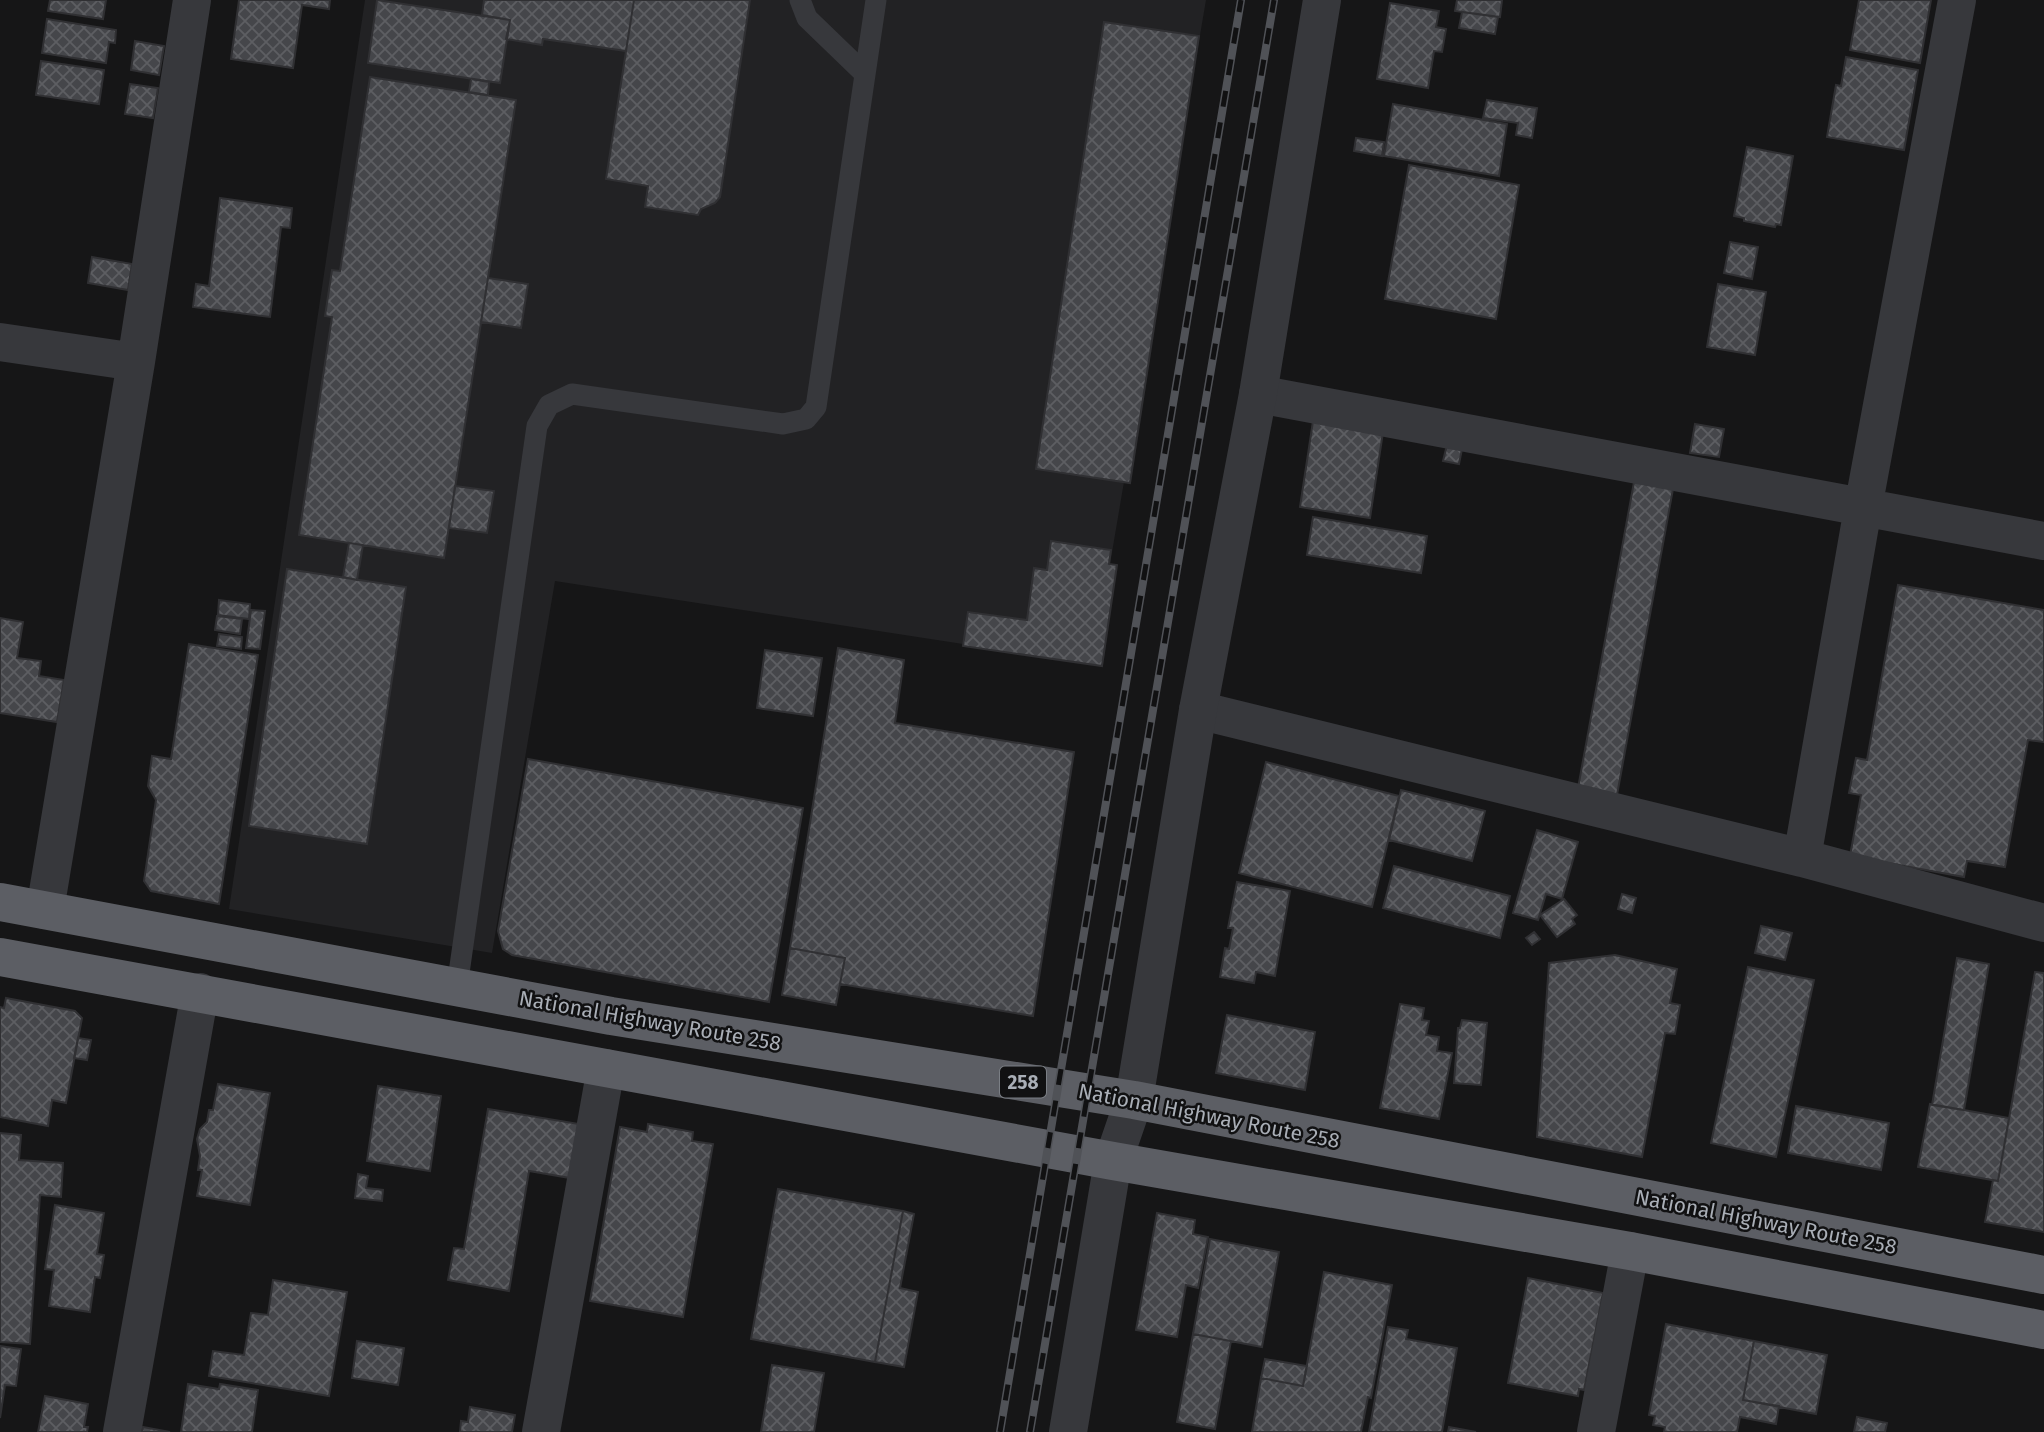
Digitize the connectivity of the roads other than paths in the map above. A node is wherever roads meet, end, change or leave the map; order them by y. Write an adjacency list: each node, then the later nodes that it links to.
1 (192, 0): 8 (street)
2 (800, 0): 6 (lane)
3 (876, 0): 6 (lane)
4 (1322, 0): 9 (street)
5 (1957, 0): 10 (street)
6 (865, 74): 18 (lane)
7 (0, 342): 8 (street)
8 (136, 362): 15 (street)
9 (1258, 394): 10 (street); 12 (street)
10 (1863, 508): 11 (street); 13 (street)
11 (2044, 541)
12 (1199, 710): 13 (street); 21 (street)
13 (1802, 858): 16 (street)
14 (0, 902): 15 (highway, National Highway Route 258 / 258)
15 (45, 910): 18 (highway, National Highway Route 258 / 258)
16 (2044, 923)
17 (0, 957): 19 (highway)
18 (457, 987): 21 (highway, National Highway Route 258 / 258)
19 (200, 992): 20 (highway); 26 (street)
20 (606, 1068): 22 (highway); 27 (street)
21 (1134, 1100): 22 (street); 24 (highway, National Highway Route 258 / 258)
22 (1113, 1161): 23 (highway); 28 (street)
23 (1630, 1251): 25 (highway); 29 (street)
24 (2044, 1275)
25 (2044, 1330)
26 (122, 1432)
27 (541, 1432)
28 (1068, 1432)
29 (1596, 1432)

